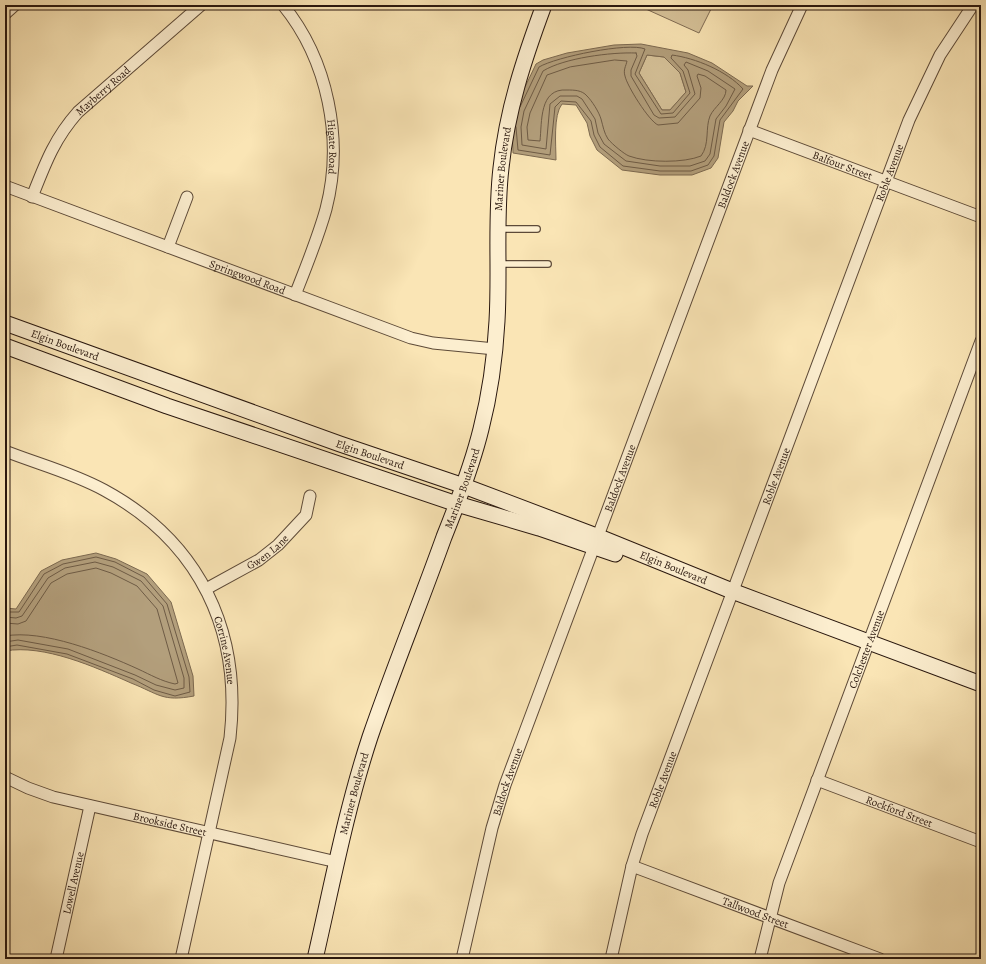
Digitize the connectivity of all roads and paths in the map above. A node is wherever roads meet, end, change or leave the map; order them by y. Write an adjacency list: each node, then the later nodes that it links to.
1 (15, 5): 7 (street)
2 (201, 5): 11 (street, Mayberry Road)
3 (283, 5): 19 (street, Higate Road)
4 (544, 5): 14 (main road, Mariner Boulevard)
5 (802, 5): 8 (street, Baldock Avenue)
6 (973, 5): 9 (street, Roble Avenue)
7 (5, 14)
8 (750, 130): 9 (street, Balfour Street); 28 (street, Baldock Avenue)
9 (886, 181): 13 (street, Balfour Street); 30 (street, Roble Avenue)
10 (5, 186): 11 (street, Springwood Road)
11 (32, 197): 16 (street, Springwood Road)
12 (187, 197): 16 (street)
13 (981, 216)
14 (498, 229): 15 (lane); 17 (main road, Mariner Boulevard)
15 (537, 229)
16 (168, 247): 19 (street, Springwood Road)
17 (498, 264): 18 (lane); 23 (main road, Mariner Boulevard)
18 (548, 264)
19 (295, 295): 23 (street, Springwood Road)
20 (5, 323): 25 (main road, Elgin Boulevard)
21 (981, 341): 31 (street, Colchester Avenue)
22 (5, 346): 27 (main road, Elgin Boulevard)
23 (495, 349): 25 (main road, Mariner Boulevard)
24 (5, 452): 29 (street, Corrine Avenue)
25 (464, 486): 27 (main road, Mariner Boulevard); 28 (main road, Elgin Boulevard)
26 (310, 496): 29 (street, Gwen Lane)
27 (457, 504): 28 (main road, Elgin Boulevard); 38 (main road, Mariner Boulevard)
28 (597, 542): 30 (main road, Elgin Boulevard); 44 (street, Baldock Avenue)
29 (206, 589): 36 (street, Corrine Avenue)
30 (732, 591): 31 (main road, Elgin Boulevard); 39 (street, Roble Avenue)
31 (868, 642): 32 (main road, Elgin Boulevard); 34 (street, Colchester Avenue)
32 (981, 684)
33 (5, 777): 35 (street, Brookside Street)
34 (817, 780): 37 (street, Rockford Street); 40 (street, Colchester Avenue)
35 (90, 806): 36 (street, Brookside Street); 41 (street, Lowell Avenue)
36 (209, 833): 38 (street, Brookside Street); 42 (street, Corrine Avenue)
37 (981, 842)
38 (337, 862): 43 (main road, Mariner Boulevard)
39 (632, 866): 40 (street, Tallwood Street); 45 (street, Roble Avenue)
40 (769, 918): 46 (street, Colchester Avenue); 47 (street, Tallwood Street)
41 (56, 959)
42 (181, 959)
43 (315, 959)
44 (462, 959)
45 (611, 959)
46 (760, 959)
47 (880, 959)

